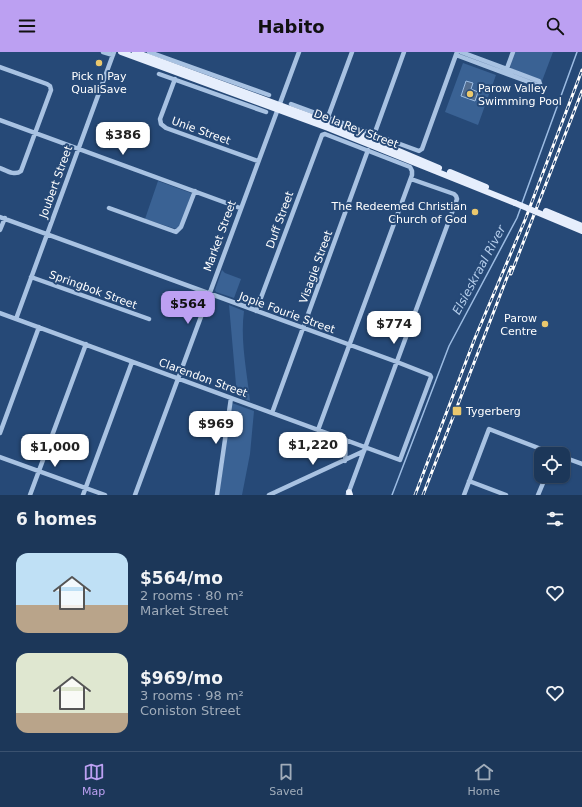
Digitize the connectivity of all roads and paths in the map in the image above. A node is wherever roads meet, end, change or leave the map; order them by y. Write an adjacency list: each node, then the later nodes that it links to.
1 (103, 52): 11 (street)
2 (121, 52): 19 (main road, De la Rey Street)
3 (135, 52): 19 (main road, De la Rey Street)
4 (149, 52): 12 (street)
5 (167, 52): 12 (street)
6 (299, 52): 19 (street, Market Street)
7 (352, 52): 21 (street)
8 (404, 52): 24 (street)
9 (512, 52): 14 (street)
10 (458, 53): 14 (street); 24 (street, De la Rey Street)
11 (113, 54): 26 (street, Joubert Street)
12 (165, 58): 17 (street)
13 (0, 67): 23 (street)
14 (506, 71): 14 (street)
15 (159, 74): 16 (street)
16 (175, 79): 20 (street); 28 (street, Unie Street)
17 (269, 96)
18 (291, 104): 21 (street, De la Rey Street)
19 (278, 107): 28 (street, Market Street); 32 (main road, De la Rey Street)
20 (266, 112)
21 (328, 118): 24 (street, De la Rey Street)
22 (0, 120): 23 (street)
23 (36, 133): 26 (street); 29 (street)
24 (374, 135)
25 (321, 136): 27 (street, De la Rey Street); 42 (street, Duff Street)
26 (78, 148): 31 (street); 39 (street, Joubert Street)
27 (368, 150): 30 (street, De la Rey Street); 47 (street, Visagie Street)
28 (258, 161): 34 (street, Market Street)
29 (0, 168)
30 (411, 179): 49 (street); 51 (street)
31 (195, 191): 33 (street); 34 (street)
32 (516, 201): 36 (main road, De la Rey Street, bridge); 38 (main road, De la Rey Street, bridge)
33 (109, 208)
34 (240, 208): 41 (street, Market Street)
35 (2, 218): 37 (street); 39 (street, Jopie Fourie Street)
36 (582, 226)
37 (0, 230)
38 (582, 231)
39 (47, 234): 40 (street, Joubert Street); 41 (street, Jopie Fourie Street)
40 (31, 277): 44 (street, Joubert Street); 45 (street, Springbok Street)
41 (209, 293): 42 (street, Jopie Fourie Street); 52 (street, Market Street)
42 (256, 311): 47 (street, Jopie Fourie Street)
43 (0, 313): 44 (street, Clarendon Street)
44 (16, 319): 46 (street, Clarendon Street)
45 (149, 319)
46 (39, 327): 48 (street, Clarendon Street); 56 (street)
47 (303, 328): 49 (street, Jopie Fourie Street); 54 (street, Visagie Street)
48 (86, 344): 50 (street, Clarendon Street); 65 (street)
49 (349, 345): 51 (street, Jopie Fourie Street); 55 (street)
50 (132, 362): 52 (street, Clarendon Street); 68 (street)
51 (397, 362): 59 (street); 61 (street, Jopie Fourie Street)
52 (178, 378): 53 (street, Clarendon Street); 73 (street, Market Street)
53 (231, 398): 54 (street, Clarendon Street); 74 (street)
54 (272, 413): 55 (street, Clarendon Street)
55 (318, 430): 57 (street, Clarendon Street)
56 (0, 433)
57 (346, 440): 59 (street, Clarendon Street); 63 (street)
58 (536, 447): 66 (street)
59 (365, 450): 61 (street, Clarendon Street); 63 (street); 69 (street)
60 (0, 457): 65 (street)
61 (400, 460)
62 (570, 460): 64 (street)
63 (345, 461): 75 (street)
64 (582, 464)
65 (39, 471): 68 (street); 70 (street)
66 (469, 481): 76 (street); 77 (street)
67 (543, 483): 78 (street)
68 (85, 488): 71 (street); 72 (street)
69 (349, 494)
70 (30, 495)
71 (83, 495)
72 (105, 495)
73 (135, 495)
74 (217, 495)
75 (269, 495)
76 (464, 495)
77 (506, 495)
78 (538, 495)

